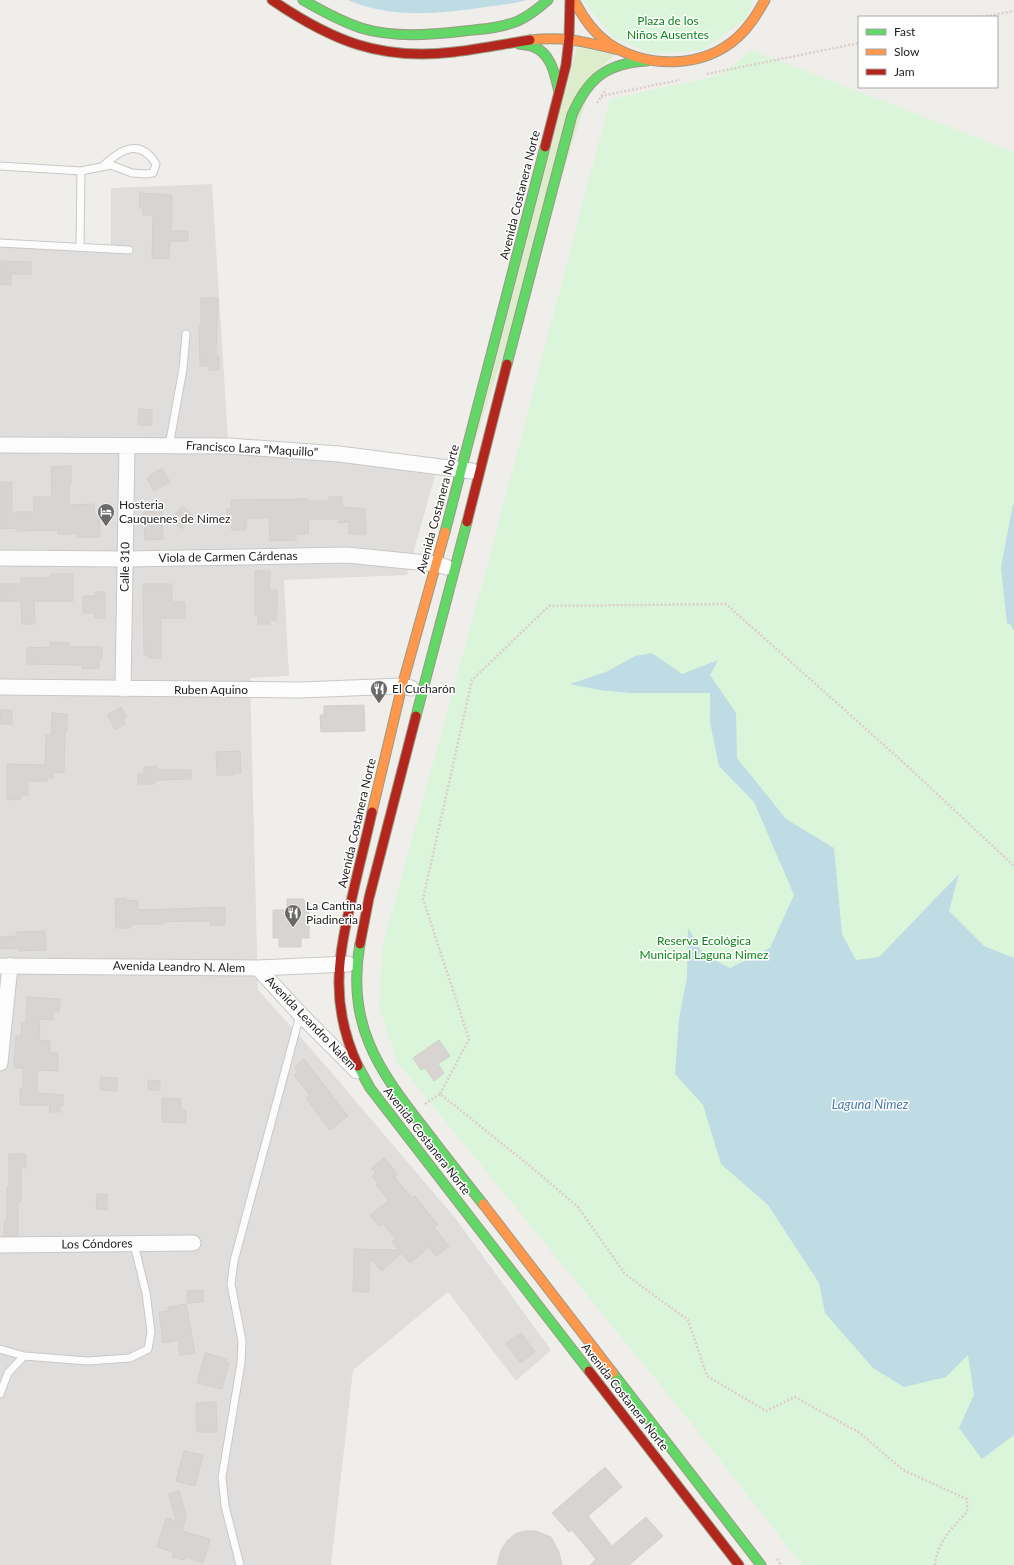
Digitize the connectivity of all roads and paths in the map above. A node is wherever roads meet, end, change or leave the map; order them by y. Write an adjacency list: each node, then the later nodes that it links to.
1 (272, 0): 11 (street)
2 (303, 0): 3 (street)
3 (548, 0)
4 (570, 0): 9 (street, Avenida Costanera Norte)
5 (574, 0): 12 (street)
6 (766, 0): 13 (street)
7 (1014, 11): 8 (path)
8 (987, 16)
9 (569, 38): 11 (street); 12 (street); 17 (street, Avenida Costanera Norte)
10 (858, 42): 14 (path)
11 (513, 43): 17 (street)
12 (619, 50): 13 (street)
13 (647, 61): 31 (street, Avenida Costanera Norte)
14 (706, 74)
15 (682, 79): 18 (path)
16 (606, 89): 19 (path, bridge)
17 (559, 92): 30 (street, Avenida Costanera Norte)
18 (592, 103)
19 (593, 109)
20 (0, 166): 22 (lane)
21 (103, 166): 21 (lane); 22 (lane)
22 (81, 171): 24 (lane)
23 (0, 243): 24 (lane)
24 (80, 247): 25 (lane)
25 (129, 250)
26 (186, 334): 29 (lane)
27 (0, 445): 28 (street, Francisco Lara "Maquillo")
28 (127, 446): 29 (street, Francisco Lara "Maquillo"); 33 (street, Calle 310)
29 (169, 446): 30 (street, Francisco Lara "Maquillo")
30 (461, 470): 31 (street, Francisco Lara "Maquillo"); 34 (street, Avenida Costanera Norte)
31 (478, 472): 35 (street, Avenida Costanera Norte)
32 (0, 558): 33 (street, Viola de Carmen Cárdenas)
33 (125, 559): 34 (street, Viola de Carmen Cárdenas); 38 (street, Calle 310)
34 (437, 564): 35 (street, Viola de Carmen Cárdenas); 36 (street, Avenida Costanera Norte)
35 (454, 569): 39 (street, Avenida Costanera Norte)
36 (402, 686): 38 (street, Ruben Aquino); 39 (street, Ruben Aquino); 41 (street, Avenida Costanera Norte)
37 (0, 687): 38 (street, Ruben Aquino)
38 (123, 689)
39 (422, 691): 42 (street, Avenida Costanera Norte)
40 (1014, 866): 63 (path)
41 (339, 964): 42 (street, Avenida Leandro N. Alem); 44 (street, Avenida Leandro N. Alem); 47 (street, Avenida Costanera Norte)
42 (357, 964): 56 (street, Avenida Costanera Norte)
43 (5, 966): 44 (street, Avenida Leandro N. Alem); 46 (street)
44 (258, 968): 45 (street, Avenida Leandro Nalem)
45 (300, 1014): 47 (street, Avenida Leandro Nalem); 59 (lane)
46 (0, 1063)
47 (364, 1078): 57 (street, Avenida Costanera Norte)
48 (421, 1097): 49 (path)
49 (431, 1110)
50 (194, 1243): 51 (street, Los Cóndores)
51 (134, 1244): 52 (street, Los Cóndores); 54 (lane)
52 (0, 1245)
53 (0, 1349): 54 (lane)
54 (24, 1356): 55 (lane)
55 (0, 1394)
56 (679, 1459): 57 (street); 61 (street, Avenida Costanera Norte)
57 (666, 1470): 60 (street, Avenida Costanera Norte)
58 (776, 1559): 62 (path)
59 (240, 1565)
60 (739, 1565)
61 (761, 1565)
62 (781, 1565)
63 (935, 1565)

